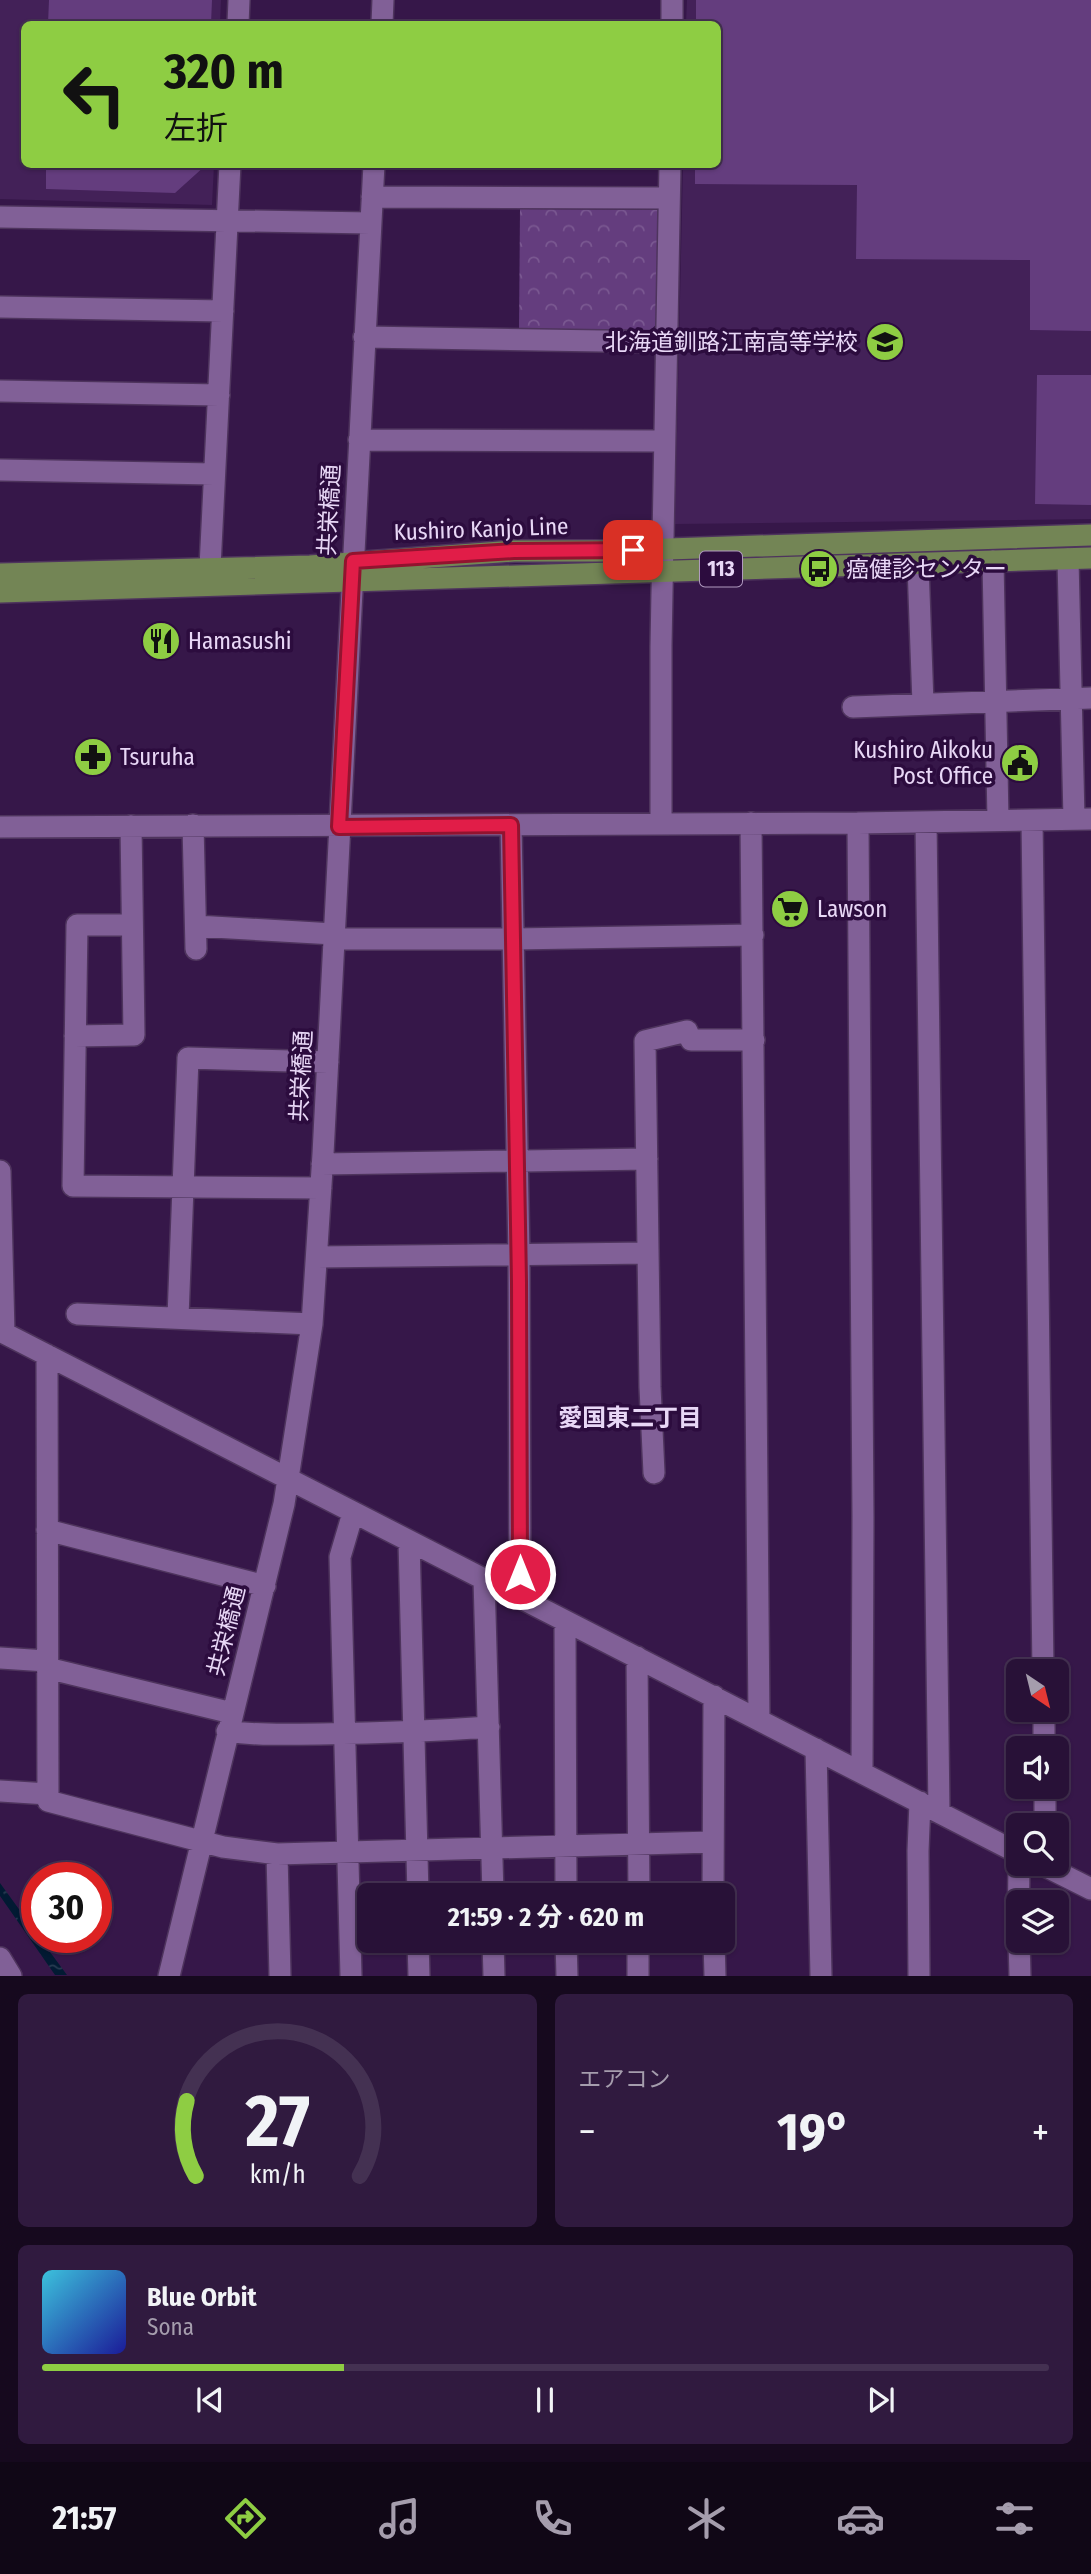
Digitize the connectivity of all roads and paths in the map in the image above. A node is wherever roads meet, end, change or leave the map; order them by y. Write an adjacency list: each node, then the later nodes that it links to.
1 (239, 0): 4 (street)
2 (383, 0): 5 (street)
3 (672, 0): 6 (street)
4 (238, 21)
5 (382, 21)
6 (672, 21)
7 (230, 168): 13 (street)
8 (374, 168): 10 (street, 共栄橋通)
9 (670, 168): 11 (street)
10 (372, 197): 11 (street); 14 (street, 共栄橋通)
11 (669, 198): 18 (street)
12 (0, 217): 13 (street)
13 (228, 220): 14 (street); 16 (street)
14 (370, 223): 17 (street, 共栄橋通)
15 (0, 307): 16 (street)
16 (223, 311): 20 (street)
17 (364, 337): 18 (street); 21 (street, 共栄橋通)
18 (666, 342): 22 (street)
19 (0, 391): 20 (street)
20 (219, 396): 24 (street)
21 (359, 440): 22 (street); 32 (street, 共栄橋通)
22 (664, 441): 26 (street)
23 (0, 470): 24 (street)
24 (214, 474): 31 (street)
25 (1091, 535): 26 (main road, Kushiro Kanjo Line / 113)
26 (665, 548): 32 (main road, Kushiro Kanjo Line / 113); 33 (street)
27 (1091, 558): 28 (main road, Kushiro Kanjo Line / 113)
28 (1068, 559): 29 (main road, Kushiro Kanjo Line / 113); 36 (street)
29 (993, 561): 30 (main road, Kushiro Kanjo Line / 113); 37 (street)
30 (918, 565): 33 (main road, Kushiro Kanjo Line / 113); 38 (street)
31 (210, 567): 32 (main road, Kushiro Kanjo Line / 113); 34 (main road, Kushiro Kanjo Line / 113)
32 (352, 571): 33 (main road, Kushiro Kanjo Line / 113); 35 (main road, Kushiro Kanjo Line / 113); 51 (street, 共栄橋通)
33 (664, 571): 46 (street)
34 (0, 574)
35 (0, 592)
36 (1081, 699): 37 (street); 40 (street)
37 (995, 702): 38 (street); 41 (street)
38 (923, 704): 39 (street)
39 (853, 706)
40 (1083, 819): 42 (street)
41 (998, 820): 42 (street); 43 (street)
42 (1032, 820): 86 (street)
43 (926, 822): 45 (street); 98 (street)
44 (751, 823): 45 (street); 46 (street); 54 (street)
45 (858, 823): 95 (street)
46 (661, 824): 48 (street)
47 (193, 825): 49 (street); 51 (street); 53 (street)
48 (511, 825): 51 (street); 56 (street)
49 (131, 826): 50 (street); 52 (street)
50 (0, 827)
51 (339, 827): 55 (street, 共栄橋通)
52 (132, 925): 58 (street); 58 (street)
53 (195, 926): 55 (street); 57 (street)
54 (753, 935): 56 (street); 59 (street)
55 (334, 937): 56 (street); 60 (street, 共栄橋通)
56 (514, 939): 62 (street)
57 (196, 949)
58 (75, 1036): 65 (street)
59 (754, 1040): 61 (street); 89 (street)
60 (328, 1062): 63 (street, 共栄橋通); 65 (street)
61 (647, 1159): 62 (street); 67 (street)
62 (516, 1163): 63 (street); 68 (street)
63 (323, 1164): 66 (street, 共栄橋通)
64 (0, 1171): 73 (street)
65 (182, 1187): 66 (street); 71 (street)
66 (321, 1188): 69 (street, 共栄橋通)
67 (648, 1253): 68 (street); 75 (street)
68 (519, 1255): 69 (street); 82 (street)
69 (317, 1257): 72 (street, 共栄橋通)
70 (77, 1314): 71 (street)
71 (178, 1317): 72 (street)
72 (312, 1324): 76 (street, 共栄橋通)
73 (2, 1332): 74 (street)
74 (47, 1355): 76 (street); 78 (street)
75 (654, 1473)
76 (289, 1478): 77 (street); 81 (street, 共栄橋通)
77 (354, 1513): 79 (street); 93 (street)
78 (47, 1530): 81 (street); 87 (street)
79 (409, 1541): 80 (street); 92 (street)
80 (484, 1579): 82 (street); 91 (street)
81 (265, 1586): 90 (street, 共栄橋通)
82 (520, 1597): 83 (street)
83 (565, 1621): 84 (street); 102 (street)
84 (637, 1657): 88 (street); 101 (street)
85 (0, 1658): 87 (street)
86 (1043, 1659)
87 (47, 1664): 90 (street); 97 (street)
88 (714, 1696): 89 (street); 100 (street)
89 (759, 1720): 94 (street)
90 (230, 1722): 93 (street); 99 (street, 共栄橋通)
91 (489, 1727): 92 (street); 104 (street)
92 (414, 1732): 93 (street); 105 (street)
93 (344, 1734): 106 (street)
94 (816, 1749): 95 (street); 131 (street)
95 (862, 1772): 98 (street)
96 (0, 1791): 97 (street)
97 (48, 1794): 99 (street)
98 (929, 1807): 103 (street); 132 (street)
99 (202, 1840): 107 (street); 123 (street, 共栄橋通)
100 (712, 1842): 101 (street); 113 (street)
101 (639, 1844): 102 (street); 112 (street)
102 (565, 1846): 104 (street); 111 (street)
103 (1006, 1847)
104 (493, 1849): 105 (street); 110 (street)
105 (417, 1851): 106 (street); 109 (street)
106 (347, 1852): 107 (street); 125 (street)
107 (277, 1854): 124 (street)
108 (1066, 1876): 114 (street)
109 (418, 1883)
110 (493, 1883)
111 (566, 1883)
112 (639, 1883)
113 (713, 1883)
114 (1091, 1889)
115 (418, 1953): 126 (street)
116 (493, 1953): 127 (street)
117 (566, 1953): 128 (street)
118 (638, 1953): 129 (street)
119 (714, 1953): 130 (street)
120 (1019, 1953): 133 (street)
121 (0, 1958): 122 (street)
122 (11, 1976)
123 (169, 1976)
124 (280, 1976)
125 (351, 1976)
126 (419, 1976)
127 (494, 1976)
128 (567, 1976)
129 (638, 1976)
130 (715, 1976)
131 (821, 1976)
132 (919, 1976)
133 (1020, 1976)

